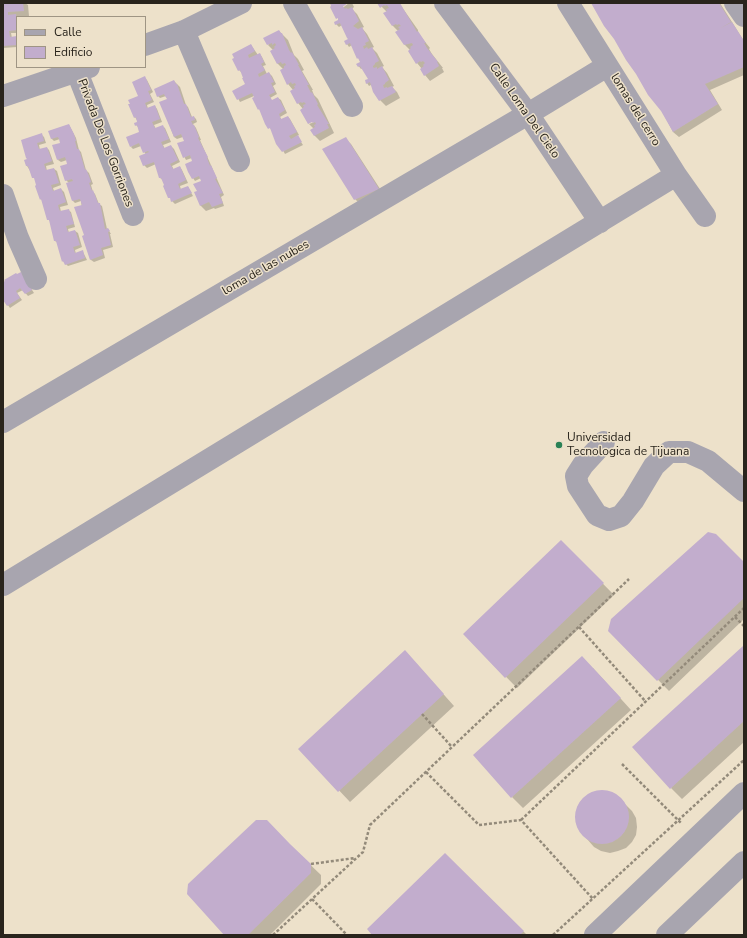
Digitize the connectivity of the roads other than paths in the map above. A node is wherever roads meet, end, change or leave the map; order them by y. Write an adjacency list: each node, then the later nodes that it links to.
1 (241, 3): 7 (street)
2 (294, 3): 12 (street)
3 (445, 3): 13 (street, Calle Loma Del Cielo)
4 (568, 3): 9 (street, lomas del cerro)
5 (735, 3): 6 (street)
6 (744, 16)
7 (184, 30): 8 (street); 14 (street)
8 (146, 45)
9 (607, 66): 13 (street, loma de las nubes); 15 (street, lomas del cerro)
10 (83, 69): 11 (street); 17 (street, Privada De Los Gorriones)
11 (3, 96)
12 (352, 106)
13 (528, 114): 19 (street, Calle Loma Del Cielo); 22 (street, loma de las nubes)
14 (239, 161)
15 (676, 175): 18 (street, lomas del cerro); 19 (street)
16 (3, 195): 20 (street)
17 (133, 215)
18 (705, 216)
19 (600, 222): 25 (street)
20 (10, 242): 21 (street)
21 (36, 279)
22 (3, 422)
23 (604, 442): 24 (street)
24 (744, 491)
25 (3, 585)
26 (744, 793): 28 (street)
27 (744, 862): 29 (street)
28 (595, 935)
29 (667, 935)

